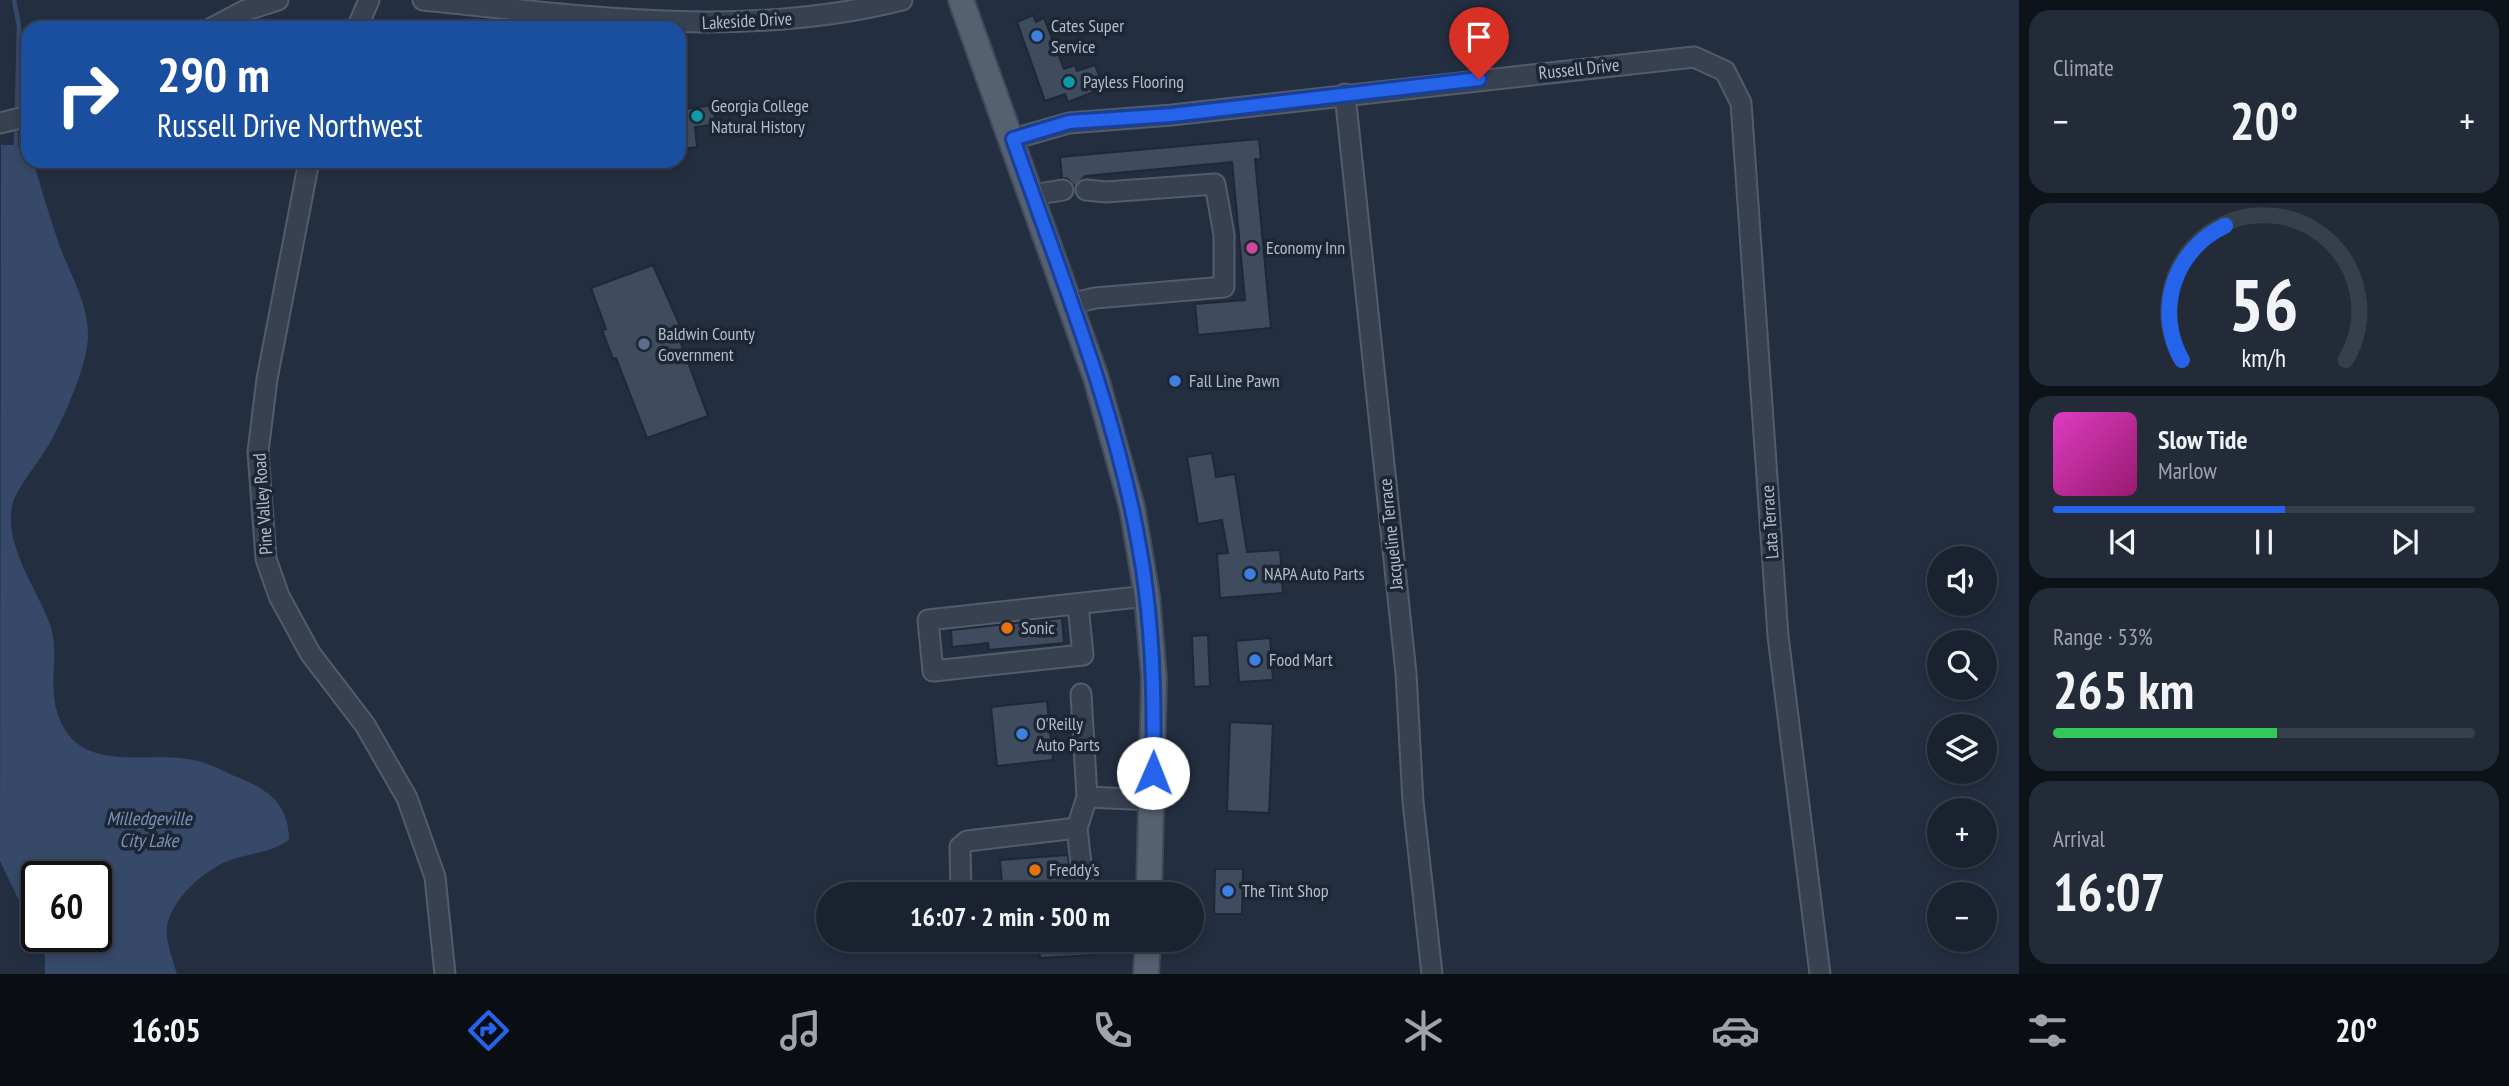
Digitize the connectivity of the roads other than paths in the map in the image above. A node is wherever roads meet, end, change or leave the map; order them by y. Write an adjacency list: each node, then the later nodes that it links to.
1 (278, 0): 6 (street)
2 (369, 0): 7 (street)
3 (423, 0): 8 (street, Lakeside Drive)
4 (902, 0): 9 (street, Lakeside Drive)
5 (961, 0): 14 (main road)
6 (225, 21)
7 (360, 21)
8 (644, 21)
9 (686, 23)
10 (1726, 71): 11 (street, Russell Drive); 33 (street, Lata Terrace)
11 (1345, 94): 14 (street, Russell Drive); 32 (street, Jacqueline Terrace)
12 (21, 118): 13 (street)
13 (0, 123)
14 (1013, 139): 18 (main road)
15 (308, 168): 30 (street, Pine Valley Road)
16 (1063, 190): 18 (street)
17 (1086, 190): 19 (street)
18 (1032, 195): 19 (main road)
19 (1070, 304): 20 (main road)
20 (1147, 597): 21 (street); 24 (main road)
21 (1078, 604): 21 (street)
22 (1081, 694): 23 (street)
23 (1087, 797): 24 (street); 25 (street)
24 (1153, 800): 28 (main road)
25 (1077, 828): 26 (street); 27 (street)
26 (961, 882)
27 (1083, 882)
28 (1150, 882)
29 (1147, 952): 31 (main road)
30 (444, 974)
31 (1146, 974)
32 (1432, 974)
33 (1820, 974)

